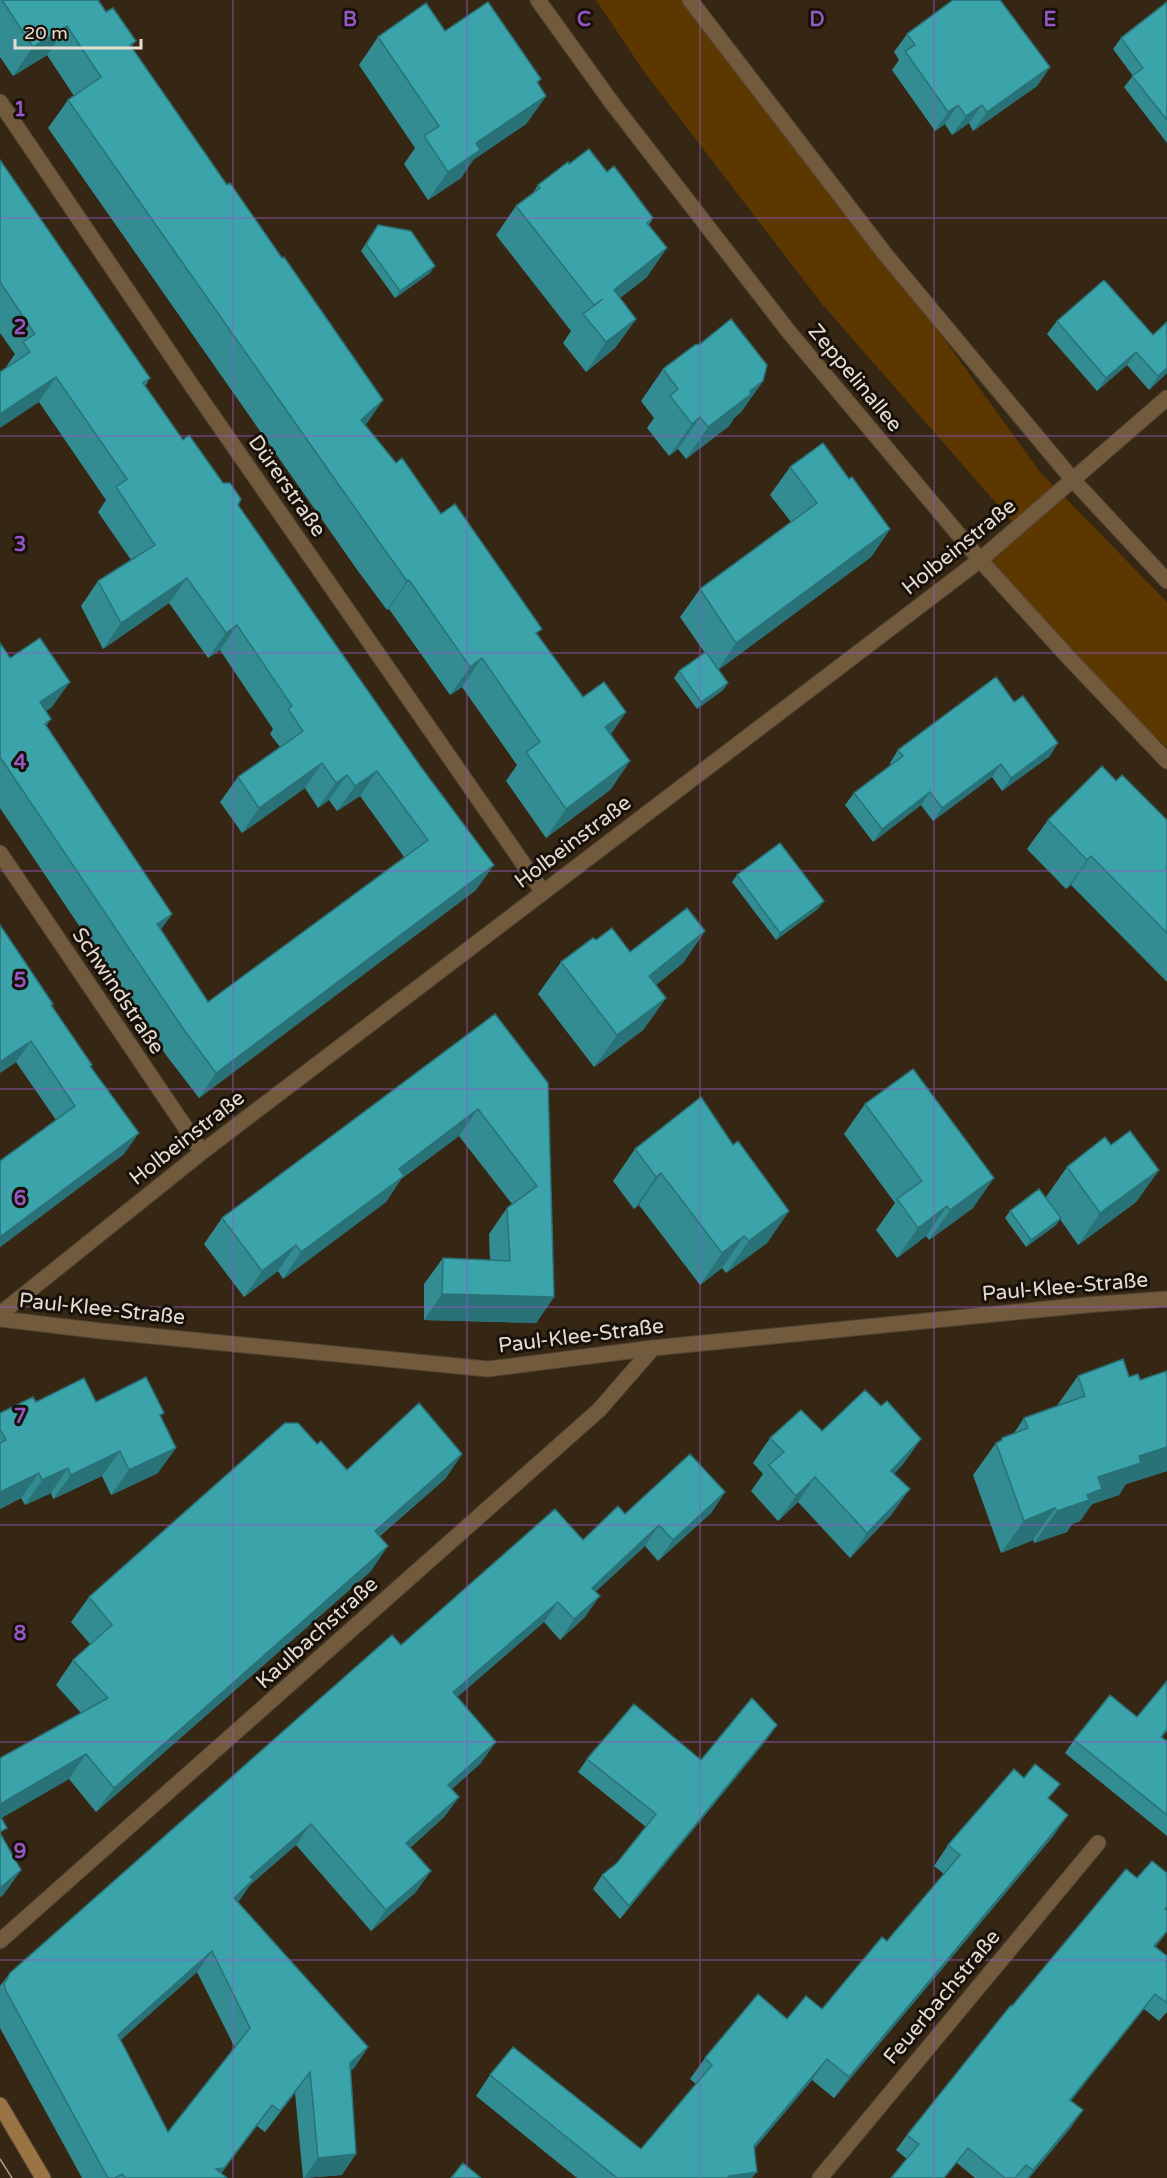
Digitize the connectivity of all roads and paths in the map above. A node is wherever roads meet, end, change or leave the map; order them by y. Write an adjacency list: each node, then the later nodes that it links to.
1 (538, 0): 6 (street, Zeppelinallee)
2 (690, 0): 5 (street)
3 (0, 102): 10 (street, Dürerstraße)
4 (1167, 398): 5 (street, Holbeinstraße)
5 (1072, 480): 6 (street, Holbeinstraße); 7 (street)
6 (980, 560): 8 (street, Zeppelinallee); 10 (street, Holbeinstraße)
7 (1167, 581)
8 (1167, 761)
9 (0, 853): 11 (street, Schwindstraße)
10 (543, 892): 11 (street, Holbeinstraße)
11 (202, 1152): 13 (street, Holbeinstraße)
12 (1167, 1299): 15 (street, Paul-Klee-Straße)
13 (0, 1314)
14 (0, 1319): 15 (street, Paul-Klee-Straße)
15 (653, 1348): 17 (street, Kaulbachstraße)
16 (1098, 1843): 20 (street, Feuerbachstraße)
17 (0, 1941)
18 (0, 2105): 19 (main road)
19 (43, 2178)
20 (820, 2178)

